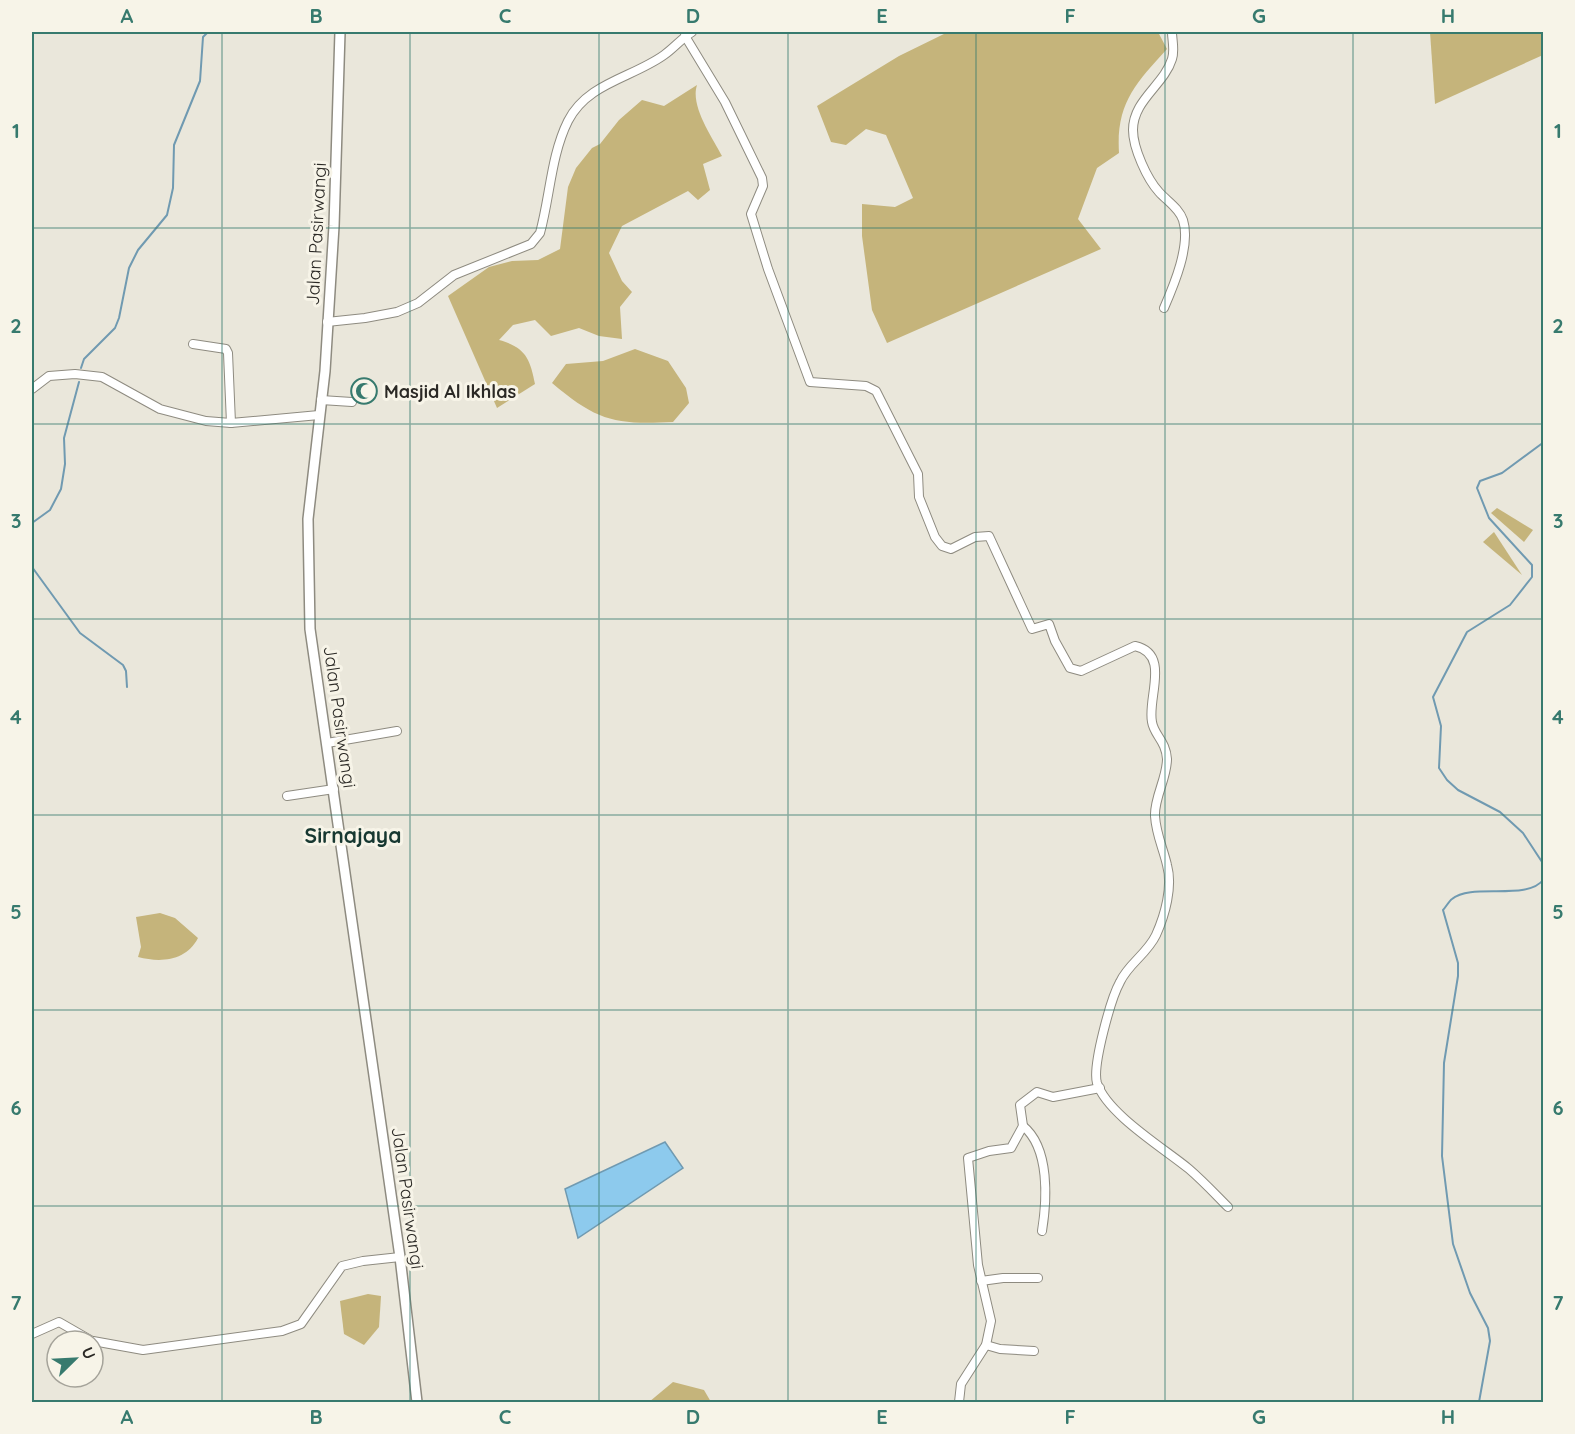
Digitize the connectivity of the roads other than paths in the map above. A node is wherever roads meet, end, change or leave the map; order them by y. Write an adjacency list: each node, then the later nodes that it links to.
1 (340, 32): 6 (street, Jalan Pasirwangi)
2 (692, 32): 4 (street)
3 (1172, 32): 5 (street)
4 (684, 36): 6 (street); 17 (street)
5 (1164, 308)
6 (327, 322): 9 (street, Jalan Pasirwangi)
7 (193, 344): 12 (street)
8 (32, 389): 12 (street)
9 (321, 400): 10 (street); 11 (street, Jalan Pasirwangi)
10 (352, 402)
11 (319, 415): 12 (street); 14 (street, Jalan Pasirwangi)
12 (231, 423)
13 (397, 731): 14 (street)
14 (327, 743): 15 (street, Jalan Pasirwangi)
15 (334, 789): 16 (street); 21 (street, Jalan Pasirwangi)
16 (287, 796)
17 (1100, 1088): 18 (street); 19 (street)
18 (1023, 1126): 20 (street); 23 (street)
19 (1228, 1207)
20 (1042, 1231)
21 (400, 1257): 26 (street); 29 (street, Jalan Pasirwangi)
22 (1038, 1278): 23 (street)
23 (981, 1281): 27 (street)
24 (71, 1329): 25 (street)
25 (32, 1334)
26 (105, 1343)
27 (986, 1345): 28 (street); 30 (street)
28 (1034, 1351)
29 (417, 1402)
30 (959, 1402)

